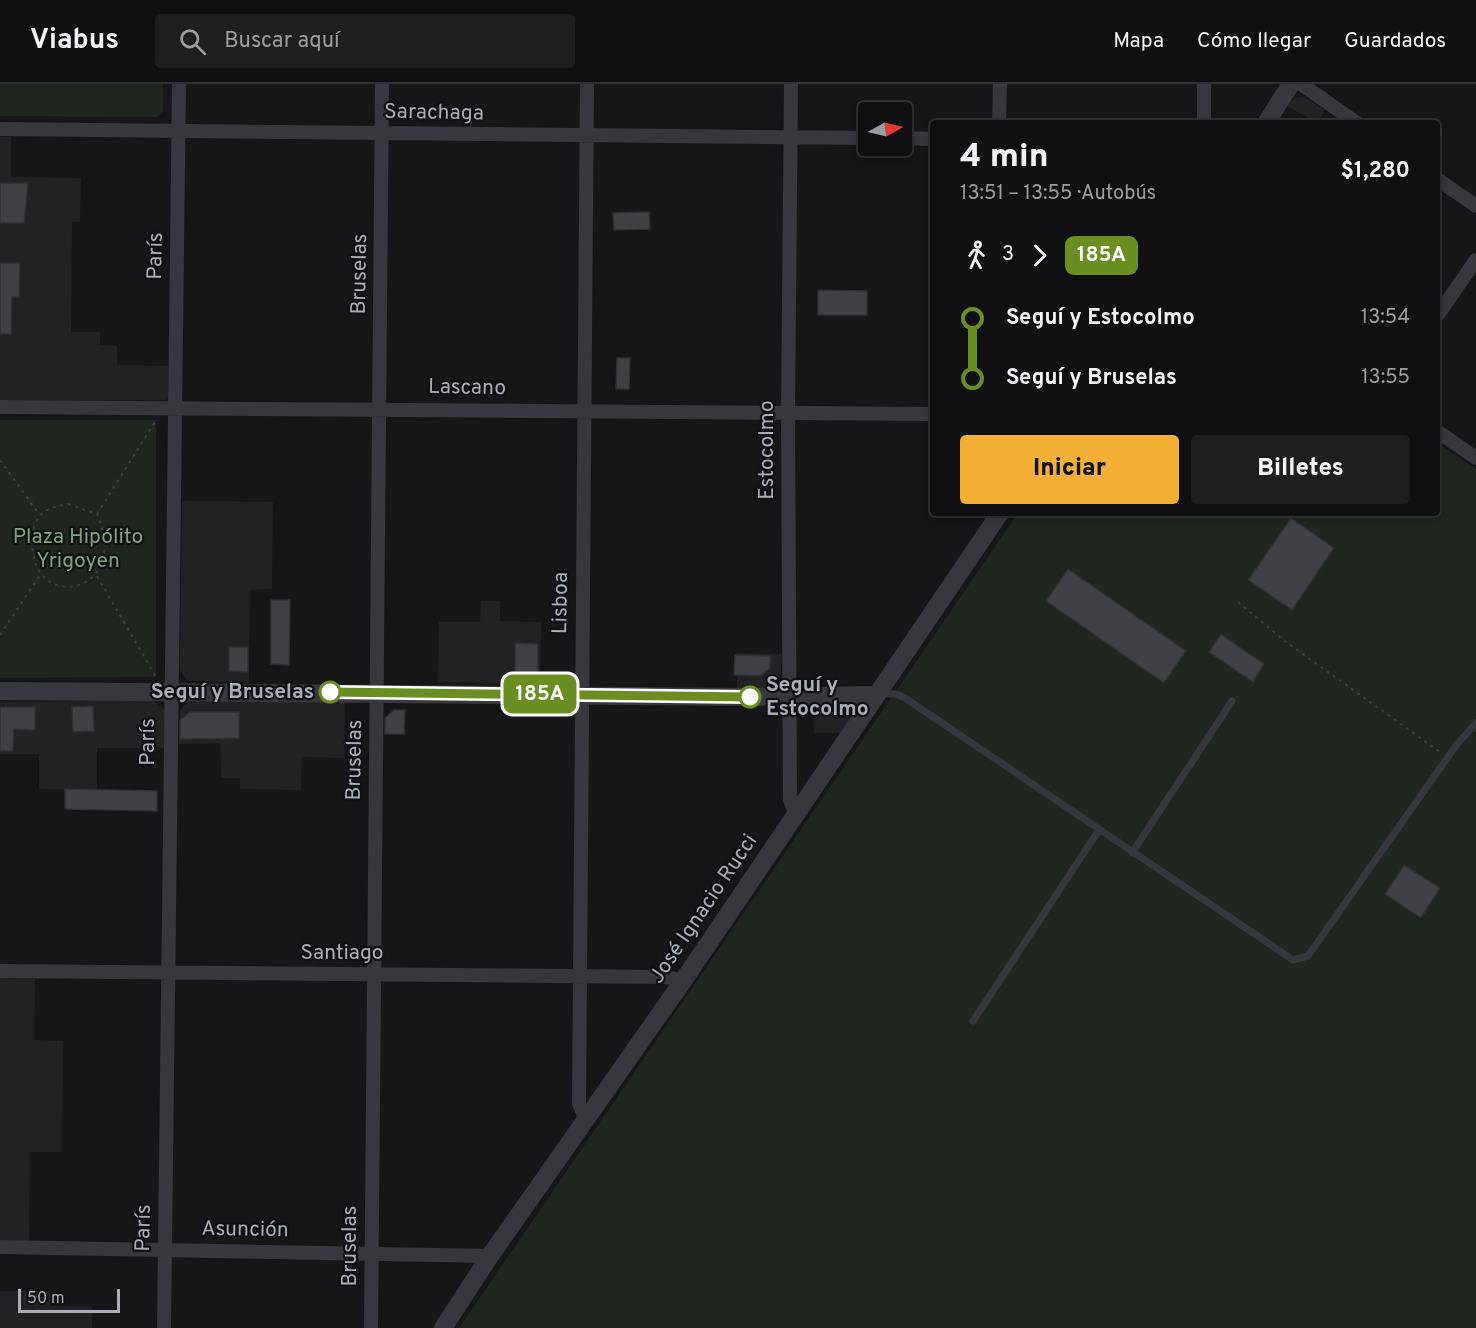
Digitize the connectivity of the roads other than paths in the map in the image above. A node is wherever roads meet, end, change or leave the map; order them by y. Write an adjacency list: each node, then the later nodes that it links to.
1 (179, 84): 14 (street, París)
2 (382, 84): 15 (street, Bruselas)
3 (587, 84): 16 (street, Lisboa)
4 (791, 84): 17 (street, Estocolmo)
5 (1000, 84): 9 (street)
6 (1204, 84): 10 (street)
7 (1291, 84): 11 (street)
8 (1301, 84): 12 (street)
9 (999, 120)
10 (1203, 120)
11 (1268, 120)
12 (1353, 120)
13 (0, 129): 14 (street, Sarachaga)
14 (179, 131): 15 (street, Sarachaga); 26 (street, París)
15 (382, 133): 16 (street, Sarachaga); 27 (street, Bruselas)
16 (586, 135): 17 (street, Sarachaga); 28 (street, Lisboa)
17 (790, 138): 18 (street, Sarachaga); 29 (street, Estocolmo)
18 (858, 138)
19 (912, 138): 20 (street)
20 (930, 139)
21 (1440, 181): 22 (street)
22 (1476, 206)
23 (1476, 260): 24 (street)
24 (1440, 312)
25 (0, 407): 26 (street, Lascano)
26 (176, 408): 27 (street, Lascano); 35 (street, París)
27 (380, 408): 28 (street, Lascano); 36 (street, Bruselas)
28 (585, 410): 29 (street, Lascano); 37 (street, Lisboa)
29 (788, 413): 30 (street, Lascano); 39 (street, Estocolmo)
30 (930, 414)
31 (1440, 433): 32 (street)
32 (1476, 458)
33 (997, 516): 38 (street, José Ignacio Rucci)
34 (0, 691): 35 (street)
35 (170, 691): 36 (street); 46 (street, París)
36 (377, 692): 37 (street); 47 (street, Bruselas)
37 (581, 695): 39 (street); 48 (street, Lisboa)
38 (876, 696): 39 (street); 42 (street, José Ignacio Rucci); 43 (lane)
39 (789, 697): 42 (street, Estocolmo)
40 (1232, 701): 44 (lane)
41 (1476, 723): 44 (lane)
42 (795, 814): 49 (street, José Ignacio Rucci)
43 (1099, 830): 44 (lane); 50 (lane)
44 (1132, 853)
45 (0, 971): 46 (street, Santiago)
46 (168, 973): 47 (street, Santiago); 53 (street, París)
47 (373, 974): 48 (street, Santiago); 54 (street, Bruselas)
48 (579, 977): 49 (street, Santiago); 51 (street, Lisboa)
49 (683, 981): 51 (street, José Ignacio Rucci)
50 (973, 1022)
51 (585, 1121): 55 (street, José Ignacio Rucci)
52 (0, 1247): 53 (street, Asunción)
53 (165, 1250): 54 (street, Asunción); 56 (street, París)
54 (371, 1253): 55 (street, Asunción); 57 (street, Bruselas)
55 (490, 1256): 58 (street, José Ignacio Rucci)
56 (164, 1328)
57 (371, 1328)
58 (443, 1328)

